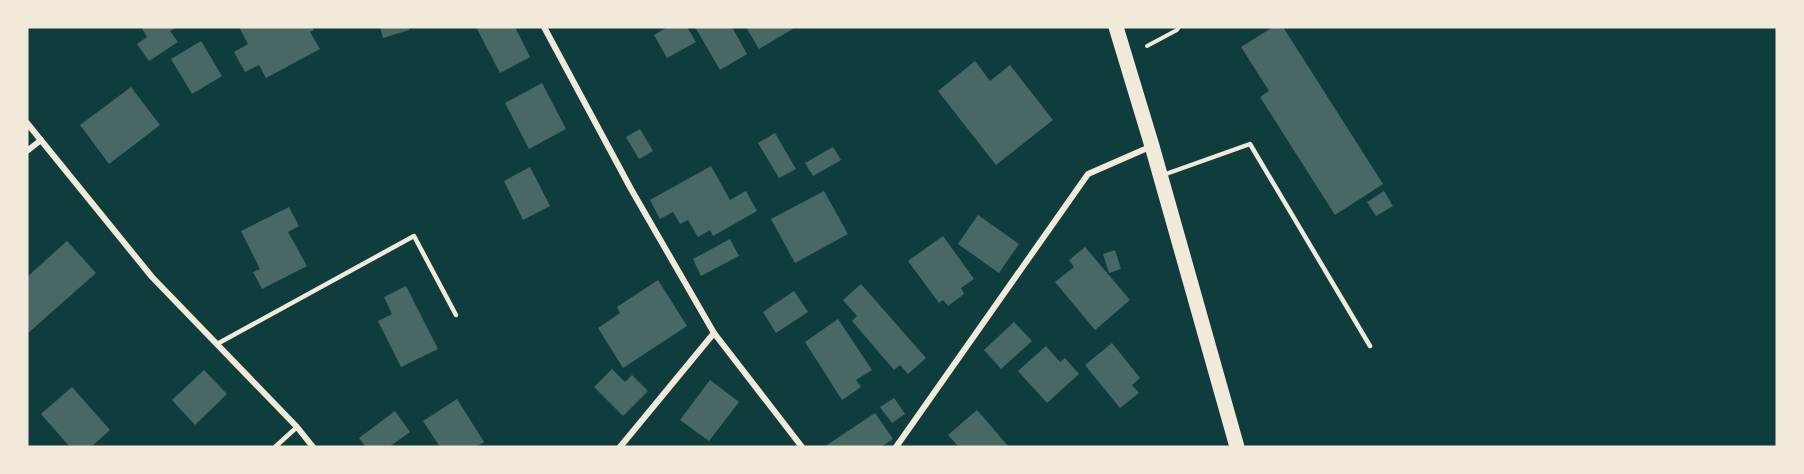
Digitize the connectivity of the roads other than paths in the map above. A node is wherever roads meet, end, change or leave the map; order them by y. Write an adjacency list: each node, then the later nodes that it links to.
1 (544, 27): 9 (street)
2 (1116, 27): 5 (main road)
3 (27, 123): 4 (street)
4 (41, 140): 6 (street); 10 (street)
5 (1152, 146): 7 (main road); 17 (street)
6 (27, 151)
7 (1161, 176): 11 (lane); 18 (main road)
8 (456, 315): 10 (lane)
9 (714, 333): 15 (street); 16 (street)
10 (217, 344): 12 (street)
11 (1370, 346)
12 (297, 427): 13 (lane); 14 (street)
13 (275, 447)
14 (314, 447)
15 (620, 447)
16 (802, 447)
17 (896, 447)
18 (1237, 447)

